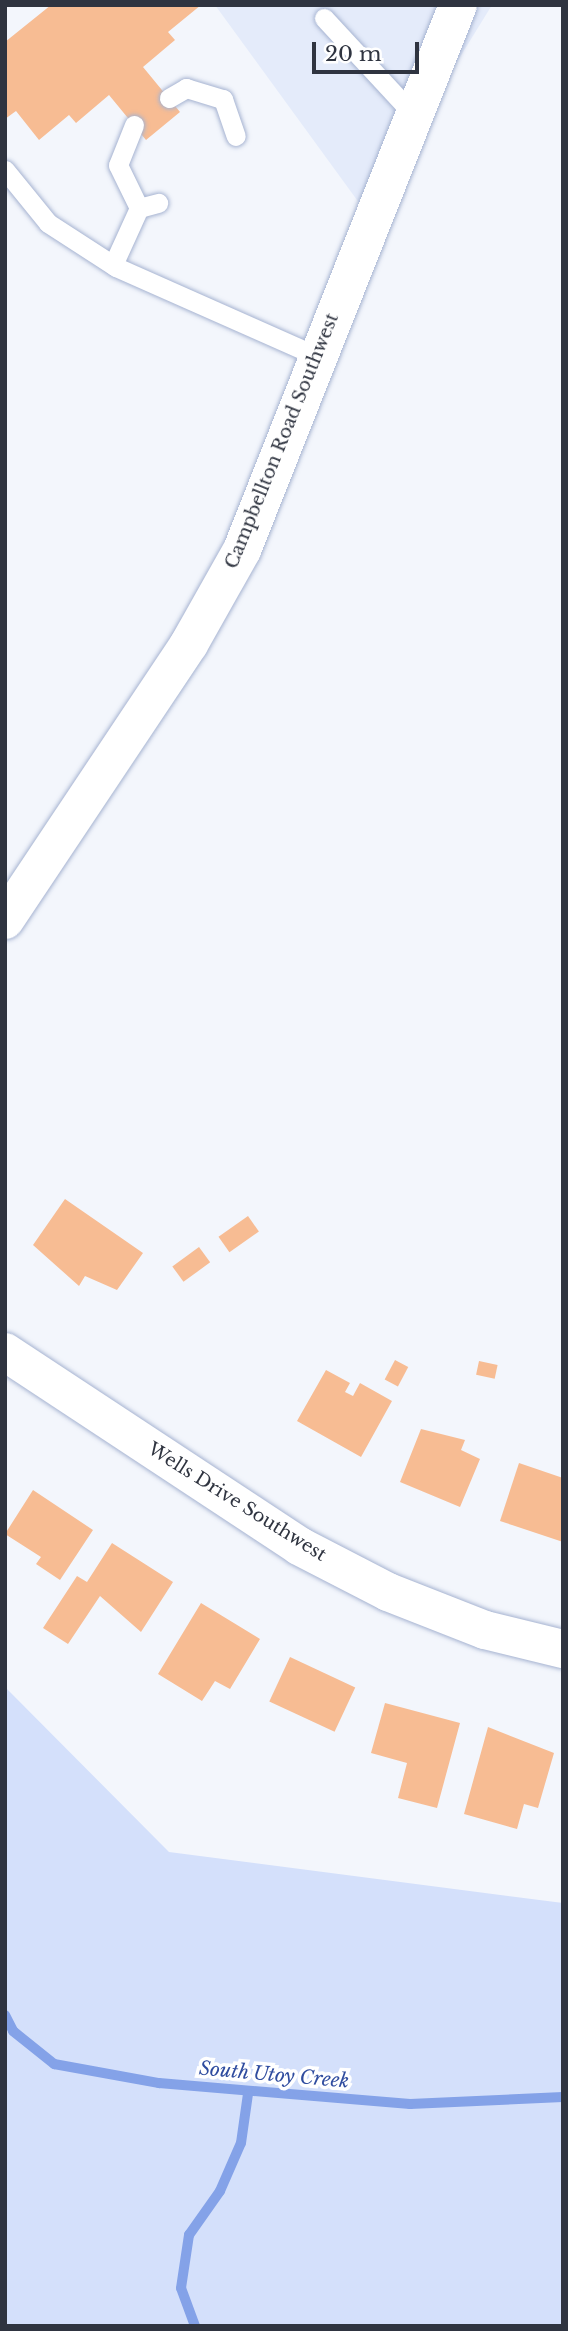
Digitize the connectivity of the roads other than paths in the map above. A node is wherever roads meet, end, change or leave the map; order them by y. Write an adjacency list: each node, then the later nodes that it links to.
1 (458, 5): 4 (main road, Campbellton Road Southwest)
2 (324, 18): 4 (lane)
3 (169, 98): 6 (lane)
4 (412, 113): 9 (main road, Campbellton Road Southwest)
5 (134, 125): 8 (lane)
6 (236, 136)
7 (5, 170): 8 (lane)
8 (113, 265): 9 (lane)
9 (317, 356): 10 (main road, Campbellton Road Southwest)
10 (5, 920)
11 (5, 1352): 12 (main road, Wells Drive Southwest)
12 (563, 1649)

